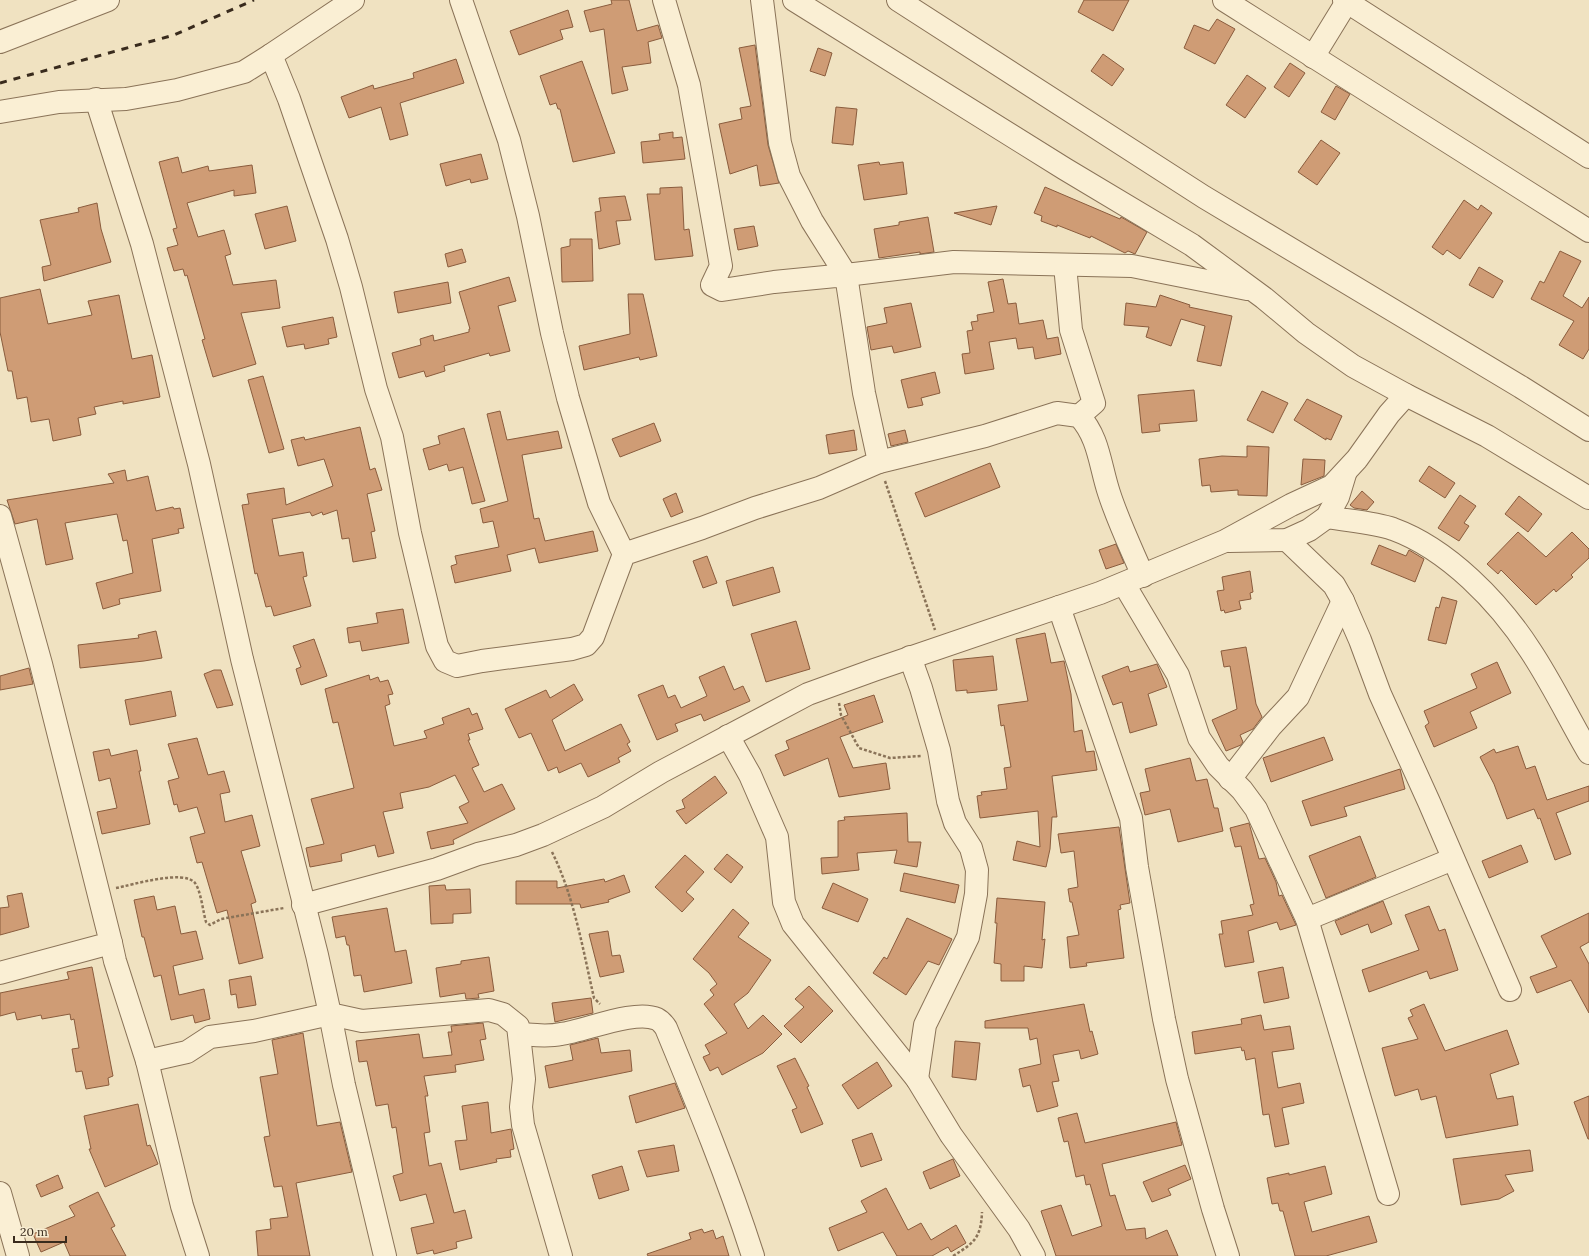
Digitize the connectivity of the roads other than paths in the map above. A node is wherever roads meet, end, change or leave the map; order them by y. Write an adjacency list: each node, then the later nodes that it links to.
1 (108, 0): 10 (street)
2 (353, 0): 11 (street)
3 (461, 0): 30 (street)
4 (664, 0): 18 (street)
5 (762, 0): 18 (street)
6 (794, 0): 19 (street)
7 (898, 0): 22 (street)
8 (1224, 0): 12 (street)
9 (1347, 1): 12 (street); 15 (street)
10 (0, 42)
11 (271, 55): 13 (street); 30 (street)
12 (1313, 57): 16 (street)
13 (96, 99): 14 (street); 39 (street)
14 (0, 112)
15 (1589, 157)
16 (1589, 231)
17 (1065, 265): 18 (street); 19 (street); 21 (street)
18 (846, 275): 23 (street)
19 (1252, 290): 20 (street)
20 (1406, 395): 24 (street); 25 (street)
21 (1079, 416): 23 (street); 31 (street)
22 (1589, 430)
23 (879, 462): 30 (street)
24 (1345, 474): 27 (street); 29 (street)
25 (1589, 498)
26 (0, 516): 41 (street)
27 (1327, 517): 28 (street); 36 (street)
28 (1287, 540): 29 (street); 32 (street)
29 (1226, 541): 31 (street)
30 (624, 554)
31 (1134, 580): 33 (street); 37 (street)
32 (1343, 602): 37 (street); 38 (street)
33 (1059, 607): 34 (street); 56 (street)
34 (910, 658): 35 (street); 47 (street)
35 (728, 736): 39 (street); 47 (street)
36 (1589, 753)
37 (1230, 779): 40 (street)
38 (1453, 859): 40 (street); 43 (street)
39 (303, 905): 44 (street)
40 (1307, 919): 49 (street)
41 (111, 943): 42 (street); 46 (street)
42 (0, 973)
43 (1510, 990)
44 (330, 1014): 45 (street); 46 (street); 52 (street)
45 (520, 1034): 53 (street); 54 (street)
46 (147, 1061): 51 (street)
47 (917, 1079): 55 (street)
48 (0, 1193): 50 (street)
49 (1388, 1194)
50 (13, 1255)
51 (198, 1256)
52 (384, 1256)
53 (561, 1256)
54 (753, 1256)
55 (1034, 1256)
56 (1228, 1256)

